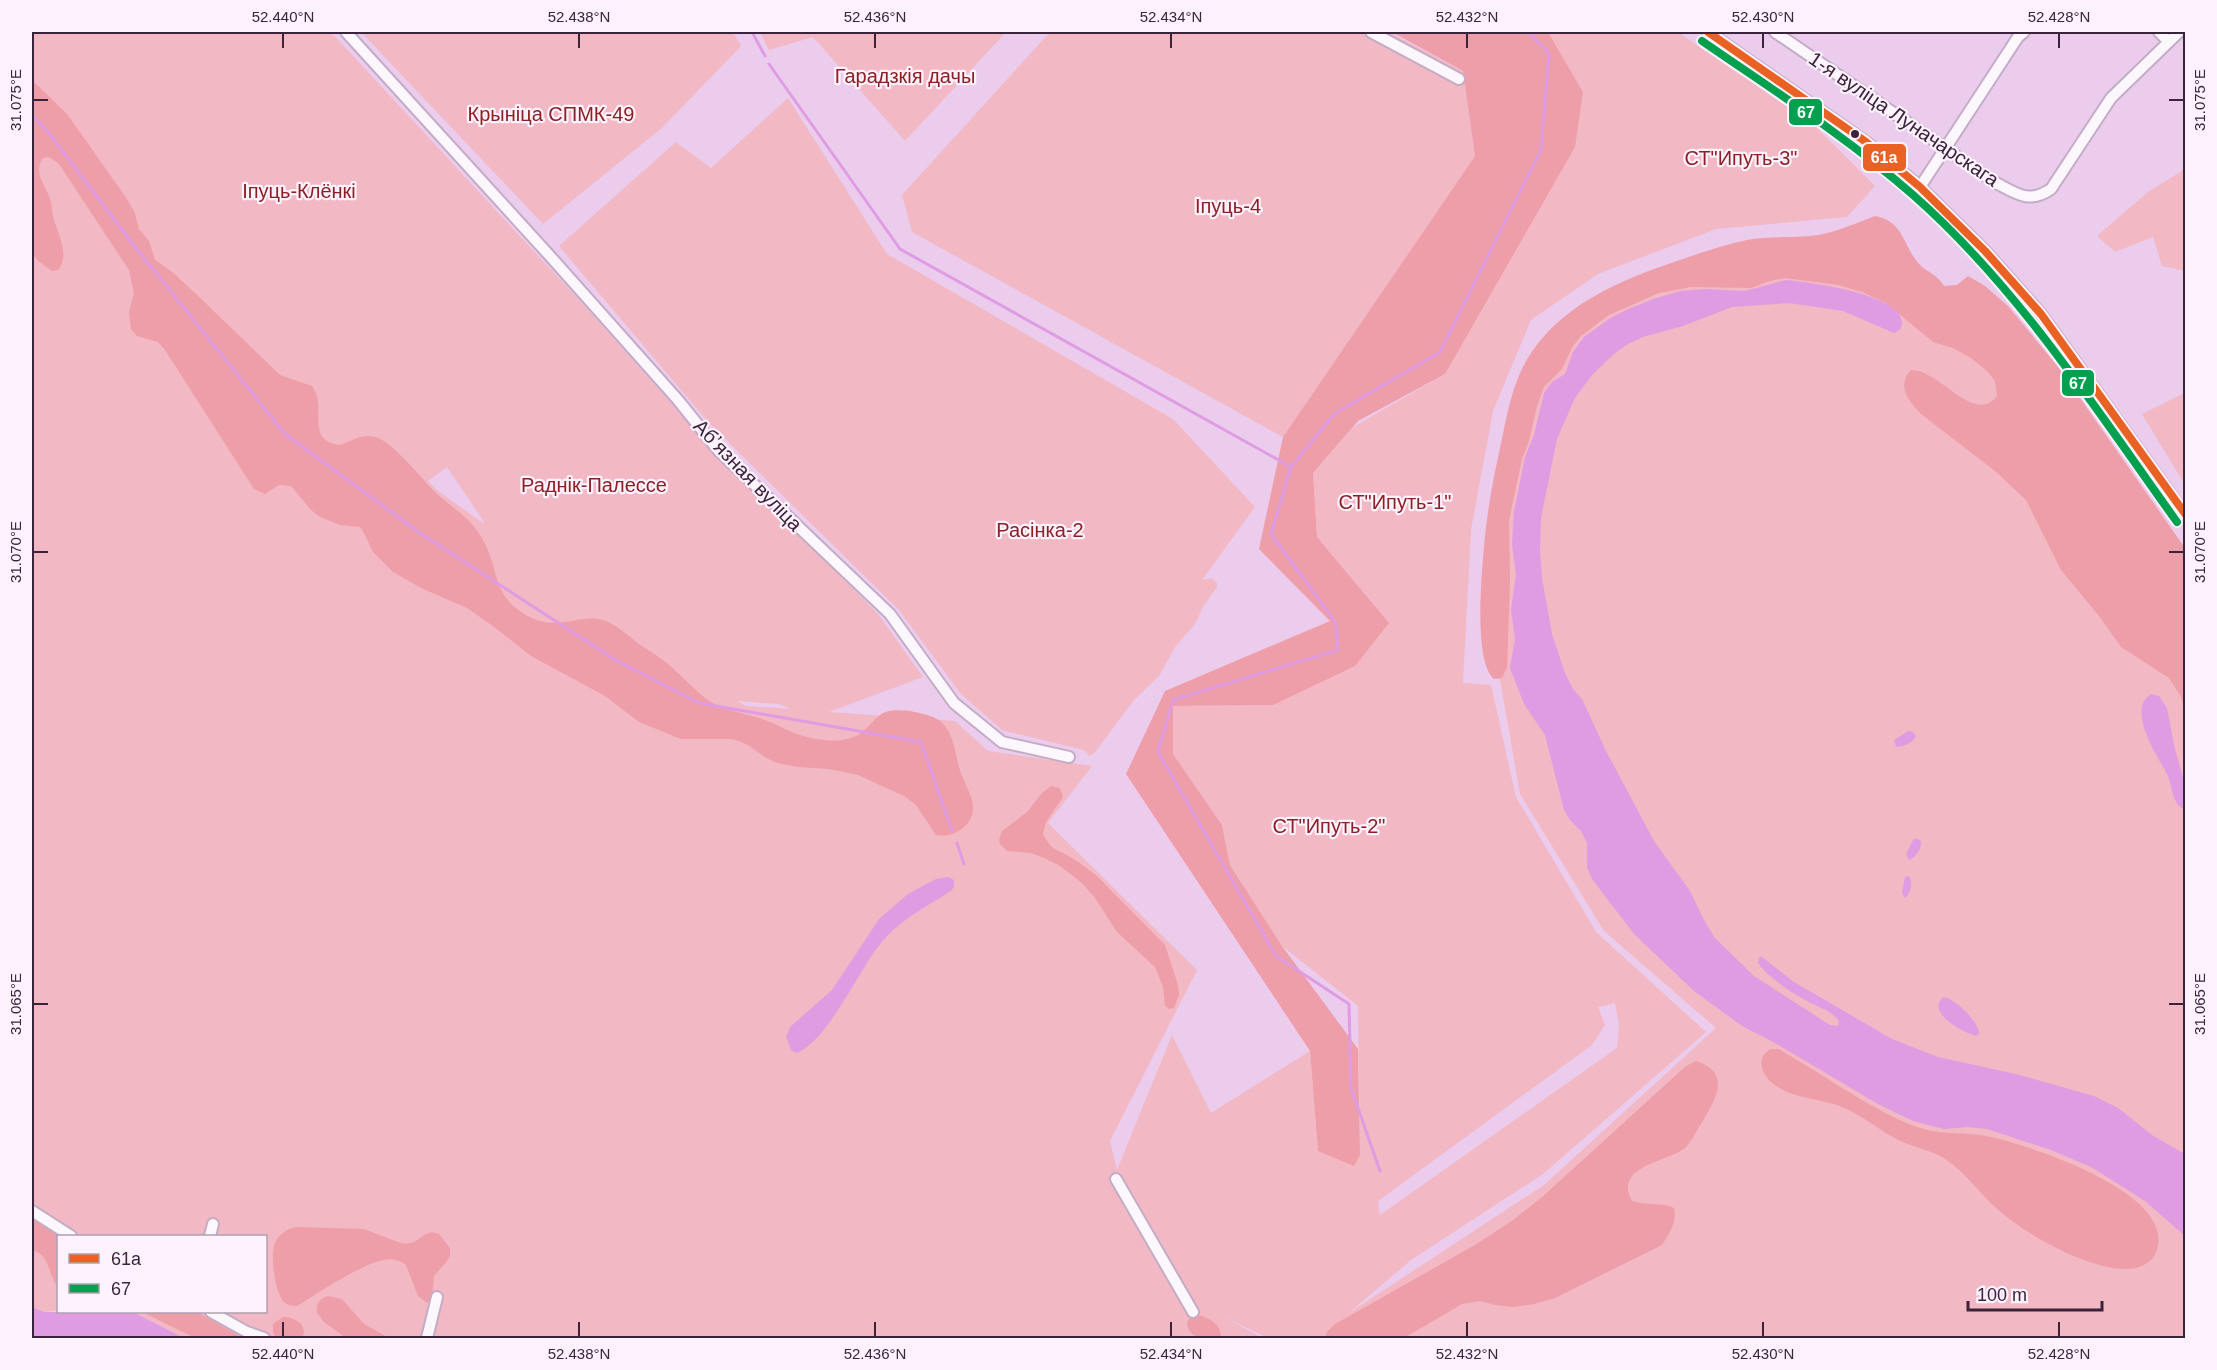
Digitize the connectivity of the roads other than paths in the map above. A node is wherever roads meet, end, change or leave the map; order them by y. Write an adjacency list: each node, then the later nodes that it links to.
1 (346, 32): 13 (street, Абʼязная вуліца)
2 (1371, 32): 9 (street)
3 (1708, 32): 11 (street)
4 (1775, 32): 10 (street, 1-я вуліца Луначарскага)
5 (2024, 32): 10 (street)
6 (2158, 32): 8 (street)
7 (2179, 32): 8 (street)
8 (2169, 42): 10 (street, 1-я вуліца Луначарскага)
9 (1459, 79)
10 (1945, 148): 11 (street)
11 (1920, 187): 12 (street)
12 (2186, 516)
13 (1070, 757)
14 (1116, 1179): 20 (street)
15 (32, 1211): 17 (street)
16 (213, 1224): 18 (street)
17 (69, 1235)
18 (210, 1235)
19 (437, 1297): 23 (street)
20 (1193, 1312)
21 (214, 1313): 22 (street)
22 (264, 1338)
23 (427, 1338)

